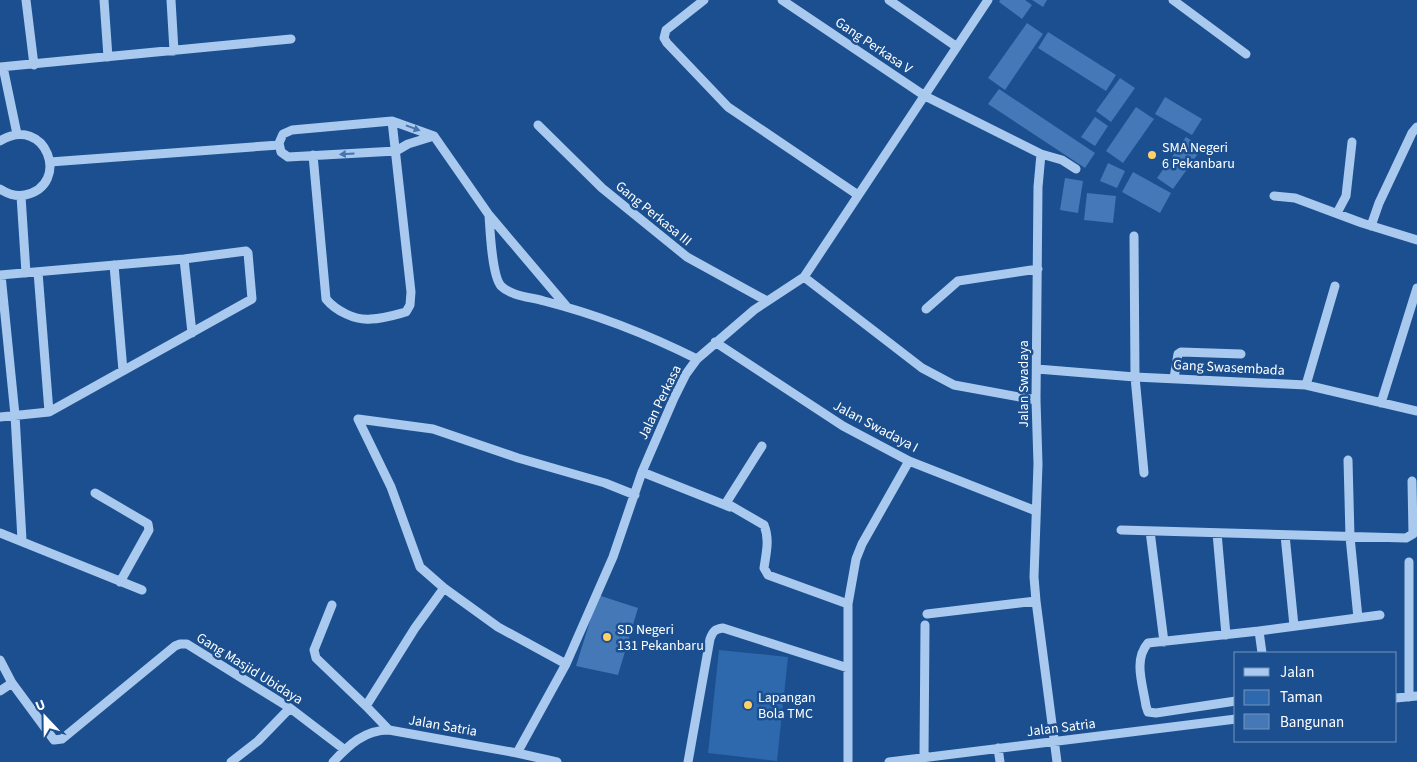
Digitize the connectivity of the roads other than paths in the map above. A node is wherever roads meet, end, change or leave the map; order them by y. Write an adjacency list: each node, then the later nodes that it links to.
1 (26, 0): 14 (street)
2 (104, 0): 13 (street)
3 (171, 0): 11 (street)
4 (704, 0): 31 (street)
5 (782, 0): 16 (street, Gang Perkasa V)
6 (889, 0): 10 (street)
7 (988, 0): 10 (street, Jalan Perkasa)
8 (1173, 0): 12 (street)
9 (291, 39): 11 (street)
10 (957, 47): 16 (street, Jalan Perkasa)
11 (174, 51): 13 (street)
12 (1246, 54)
13 (108, 57): 14 (street)
14 (34, 65): 15 (street)
15 (2, 67): 20 (street)
16 (925, 96): 26 (street); 31 (street, Jalan Perkasa)
17 (392, 120): 21 (street, one-way to 21); 24 (street); 25 (street)
18 (538, 125): 48 (street, Gang Perkasa III)
19 (1417, 127): 36 (street)
20 (17, 134): 22 (street); 28 (street)
21 (434, 136): 25 (street); 35 (street)
22 (0, 141)
23 (1352, 142): 34 (street)
24 (280, 145): 27 (street); 28 (street)
25 (396, 151): 27 (street, one-way to 27); 27 (street)
26 (1041, 154): 29 (street); 41 (street, Jalan Swadaya)
27 (313, 156)
28 (50, 162): 32 (street)
29 (1076, 169)
30 (0, 189): 32 (street)
31 (858, 195): 45 (street, Jalan Perkasa)
32 (21, 196): 43 (street)
33 (1274, 196): 34 (street)
34 (1337, 214): 36 (street)
35 (488, 215): 49 (street); 49 (street)
36 (1370, 226): 38 (street)
37 (1134, 236): 57 (street)
38 (1417, 240)
39 (184, 259): 40 (street); 51 (street); 51 (street)
40 (114, 265): 42 (street); 56 (street)
41 (1038, 269): 50 (street); 55 (street, Jalan Swadaya)
42 (38, 272): 43 (street); 63 (street)
43 (26, 273): 44 (street)
44 (0, 275): 64 (street)
45 (804, 277): 48 (street, Jalan Perkasa); 60 (street)
46 (1335, 286): 59 (street)
47 (1417, 288): 61 (street)
48 (768, 301): 52 (street, Jalan Perkasa)
49 (567, 307): 54 (street)
50 (926, 309)
51 (192, 333): 56 (street)
52 (715, 342): 54 (street, Jalan Perkasa); 68 (street, Jalan Swadaya I)
53 (1241, 354): 58 (street)
54 (697, 359): 69 (street, Jalan Perkasa)
55 (1037, 369): 57 (street, Gang Swasembada); 60 (street, Jalan Swadaya)
56 (123, 372): 63 (street)
57 (1134, 377): 58 (street, Gang Swasembada); 70 (street)
58 (1174, 378): 59 (street, Gang Swasembada)
59 (1306, 385): 61 (street, Gang Swasembada)
60 (1036, 400): 75 (street, Jalan Swadaya)
61 (1381, 403): 62 (street, Gang Swasembada)
62 (1417, 411)
63 (49, 412): 64 (street)
64 (15, 415): 65 (street); 82 (street)
65 (0, 417)
66 (762, 446): 74 (street)
67 (1348, 460): 81 (street)
68 (910, 461): 75 (street, Jalan Swadaya I); 88 (street)
69 (642, 472): 73 (street, Jalan Perkasa); 74 (street)
70 (1144, 473)
71 (1412, 480): 81 (street)
72 (95, 493): 84 (street)
73 (635, 495): 85 (street); 100 (street, Jalan Perkasa)
74 (731, 507): 88 (street)
75 (1036, 511): 87 (street, Jalan Swadaya)
76 (1121, 530): 77 (street)
77 (1150, 531): 79 (street); 97 (street)
78 (0, 533): 82 (street)
79 (1217, 533): 80 (street); 96 (street)
80 (1285, 535): 81 (street); 94 (street)
81 (1350, 537): 92 (street)
82 (22, 540): 84 (street)
83 (1409, 562): 104 (street)
84 (120, 582): 86 (street)
85 (444, 588): 100 (street); 107 (street)
86 (142, 590)
87 (1036, 601): 90 (street); 111 (street, Jalan Swadaya)
88 (848, 604): 101 (street)
89 (332, 605): 107 (street)
90 (926, 614)
91 (1380, 615): 92 (street)
92 (1358, 618): 94 (street)
93 (925, 625): 115 (street)
94 (1294, 626): 95 (street)
95 (1258, 631): 96 (street); 98 (street)
96 (1226, 635): 97 (street)
97 (1164, 642): 106 (street)
98 (1262, 652)
99 (0, 660): 102 (street)
100 (566, 664): 114 (street, Jalan Perkasa)
101 (848, 668): 119 (street); 120 (street)
102 (12, 683): 103 (street); 108 (street, Gang Masjid Ubidaya)
103 (0, 690)
104 (1413, 696): 105 (street)
105 (1397, 698)
106 (1234, 701)
107 (366, 706): 110 (street)
108 (290, 708): 113 (street, Gang Masjid Ubidaya); 116 (street)
109 (1234, 719): 111 (street, Jalan Satria)
110 (389, 730): 113 (street, Jalan Satria); 114 (street, Jalan Satria)
111 (1054, 742): 112 (street, Jalan Satria); 123 (street, Jalan Swadaya)
112 (998, 748): 115 (street, Jalan Satria); 122 (street)
113 (344, 750): 117 (street, Jalan Satria)
114 (517, 753): 118 (street, Jalan Satria)
115 (924, 757): 121 (street, Jalan Satria)
116 (231, 762)
117 (332, 762)
118 (558, 762)
119 (688, 762)
120 (848, 762)
121 (889, 762)
122 (1000, 762)
123 (1057, 762)

